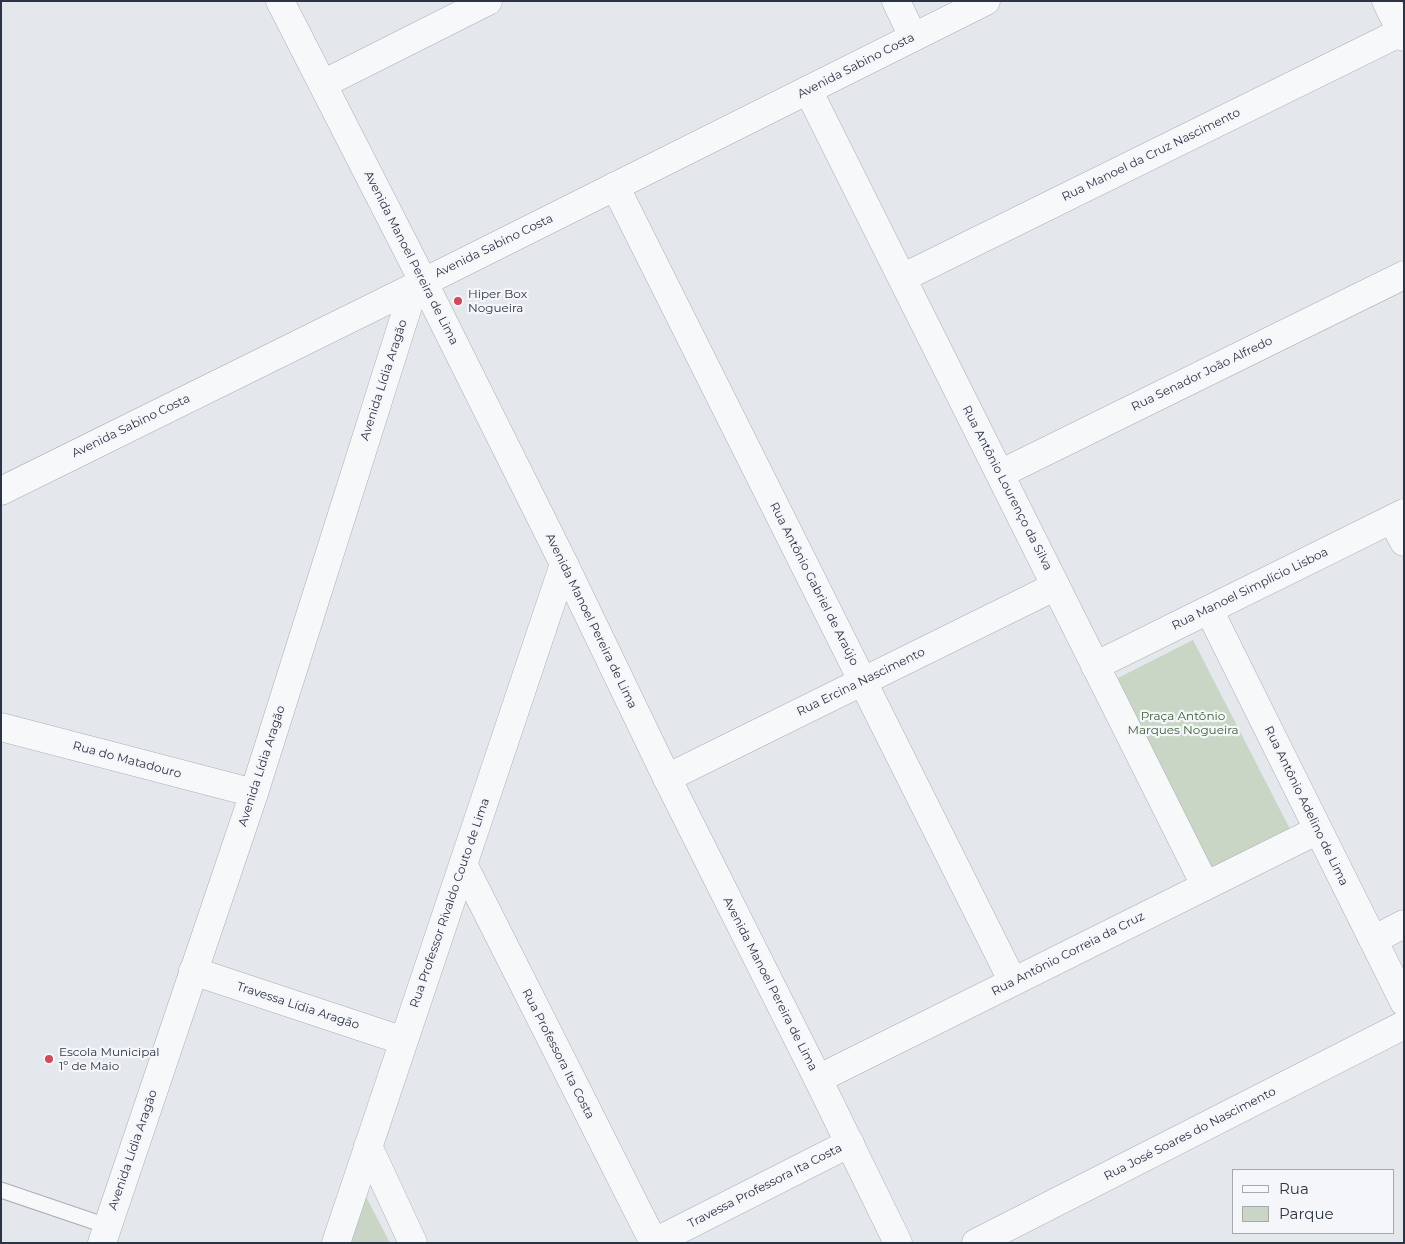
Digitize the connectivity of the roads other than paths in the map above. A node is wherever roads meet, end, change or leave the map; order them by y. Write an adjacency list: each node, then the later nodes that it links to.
1 (280, 1): 8 (street, Avenida Manoel Pereira de Lima)
2 (488, 1): 8 (street)
3 (896, 1): 7 (street)
4 (986, 1): 7 (street, Avenida Sabino Costa)
5 (1386, 1): 6 (street)
6 (1402, 35): 12 (street, Rua Manoel da Cruz Nascimento)
7 (913, 38): 9 (street, Avenida Sabino Costa)
8 (323, 84): 13 (street, Avenida Manoel Pereira de Lima)
9 (808, 90): 10 (street, Avenida Sabino Costa); 12 (street, Rua Antônio Lourenço da Silva)
10 (615, 186): 13 (street, Avenida Sabino Costa); 21 (street, Rua Antônio Gabriel de Araújo)
11 (1404, 275): 14 (street, Rua Senador João Alfredo)
12 (902, 278): 14 (street, Rua Antônio Lourenço da Silva)
13 (418, 284): 15 (street, Avenida Sabino Costa); 17 (street, Avenida Manoel Pereira de Lima); 24 (street, Avenida Lídia Aragão)
14 (1000, 474): 18 (street, Rua Antônio Lourenço da Silva)
15 (1, 490)
16 (1400, 525): 19 (street, Rua Manoel Simplício Lisboa)
17 (564, 564): 23 (street, Avenida Manoel Pereira de Lima); 26 (street, Rua Professor Rivaldo Couto de Lima)
18 (1056, 586): 20 (street, Rua Antônio Lourenço da Silva); 21 (street, Rua Ercina Nascimento)
19 (1209, 610): 20 (street, Rua Manoel Simplício Lisboa); 25 (street, Rua Antônio Adelino de Lima)
20 (1096, 666): 27 (street, Rua Antônio Lourenço da Silva)
21 (863, 682): 23 (street, Rua Ercina Nascimento); 31 (street, Rua Antônio Gabriel de Araújo)
22 (1, 727): 24 (street, Rua do Matadouro)
23 (667, 778): 35 (street, Avenida Manoel Pereira de Lima)
24 (254, 793): 30 (street, Avenida Lídia Aragão)
25 (1318, 830): 27 (street, Rua Antônio Correia da Cruz); 29 (street, Rua Antônio Adelino de Lima)
26 (463, 864): 34 (street, Rua Professor Rivaldo Couto de Lima); 42 (street, Rua Professora Ita Costa)
27 (1205, 886): 31 (street, Rua Antônio Correia da Cruz)
28 (1404, 924): 29 (street)
29 (1373, 940): 32 (street, Rua Antônio Adelino de Lima)
30 (193, 971): 34 (street, Travessa Lídia Aragão); 39 (street, Avenida Lídia Aragão)
31 (1013, 982): 35 (street, Rua Antônio Correia da Cruz)
32 (1404, 1002)
33 (1404, 1025): 44 (street, Rua José Soares do Nascimento)
34 (404, 1041): 37 (street, Rua Professor Rivaldo Couto de Lima)
35 (818, 1079): 36 (street, Avenida Manoel Pereira de Lima)
36 (850, 1143): 42 (street, Travessa Professora Ita Costa); 43 (street, Avenida Manoel Pereira de Lima)
37 (368, 1146): 40 (street, Rua Professor Rivaldo Couto de Lima); 41 (street)
38 (1, 1190): 39 (lane)
39 (105, 1234)
40 (336, 1243)
41 (413, 1243)
42 (654, 1243)
43 (898, 1243)
44 (976, 1243)

